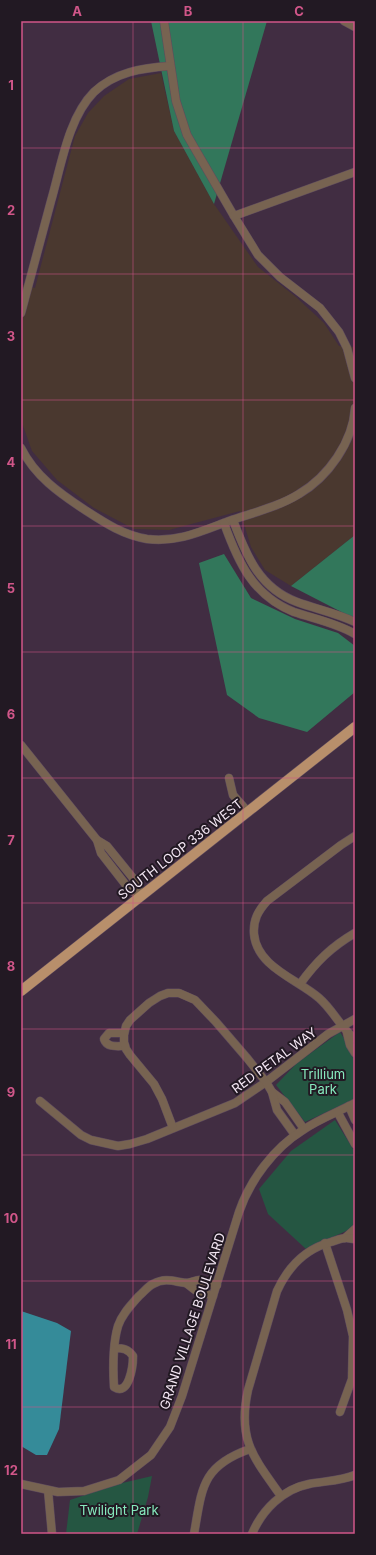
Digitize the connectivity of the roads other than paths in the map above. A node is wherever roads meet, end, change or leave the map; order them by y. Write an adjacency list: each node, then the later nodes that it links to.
1 (164, 21): 4 (street)
2 (344, 21): 3 (street)
3 (355, 27)
4 (170, 66): 6 (street); 7 (street)
5 (355, 172): 6 (street)
6 (234, 216): 8 (street)
7 (21, 313)
8 (355, 378)
9 (355, 408): 11 (street)
10 (21, 448): 12 (street)
11 (233, 520): 12 (street); 13 (street)
12 (224, 523): 15 (street)
13 (346, 618): 14 (street); 15 (street)
14 (355, 622)
15 (342, 628): 16 (street)
16 (355, 634)
17 (355, 727): 20 (main road, SOUTH LOOP 336 WEST)
18 (21, 745): 22 (street)
19 (229, 778): 20 (street)
20 (248, 812): 22 (main road, SOUTH LOOP 336 WEST)
21 (355, 836): 24 (street)
22 (140, 896): 25 (main road, SOUTH LOOP 336 WEST)
23 (355, 932): 24 (street)
24 (300, 984): 27 (street)
25 (21, 990)
26 (355, 1019): 27 (street, RED PETAL WAY)
27 (342, 1026): 29 (street); 33 (street, RED PETAL WAY)
28 (124, 1033): 31 (street); 31 (street); 33 (street)
29 (347, 1033): 30 (street); 32 (street)
30 (355, 1039)
31 (125, 1046): 39 (street)
32 (355, 1053)
33 (266, 1082): 34 (street); 39 (street, RED PETAL WAY)
34 (272, 1092): 40 (street); 41 (street)
35 (40, 1101): 39 (street, RED PETAL WAY)
36 (352, 1105): 37 (street, GRAND VILLAGE BOULEVARD); 38 (street)
37 (338, 1113): 40 (street, GRAND VILLAGE BOULEVARD); 42 (street)
38 (355, 1120)
39 (174, 1128)
40 (304, 1129): 41 (street, GRAND VILLAGE BOULEVARD)
41 (295, 1135): 48 (street, GRAND VILLAGE BOULEVARD)
42 (355, 1144)
43 (355, 1229): 44 (street)
44 (345, 1238): 45 (street); 46 (street)
45 (355, 1238)
46 (325, 1243): 51 (street); 52 (street)
47 (186, 1283): 48 (street); 49 (street); 50 (street)
48 (216, 1285): 49 (street, GRAND VILLAGE BOULEVARD)
49 (213, 1296): 55 (street, GRAND VILLAGE BOULEVARD)
50 (116, 1348): 50 (street)
51 (340, 1412)
52 (250, 1449): 56 (street); 58 (street)
53 (355, 1475): 56 (street)
54 (21, 1484): 55 (street, GRAND VILLAGE BOULEVARD)
55 (48, 1490): 57 (street)
56 (281, 1496): 59 (street)
57 (52, 1534)
58 (194, 1534)
59 (252, 1534)

